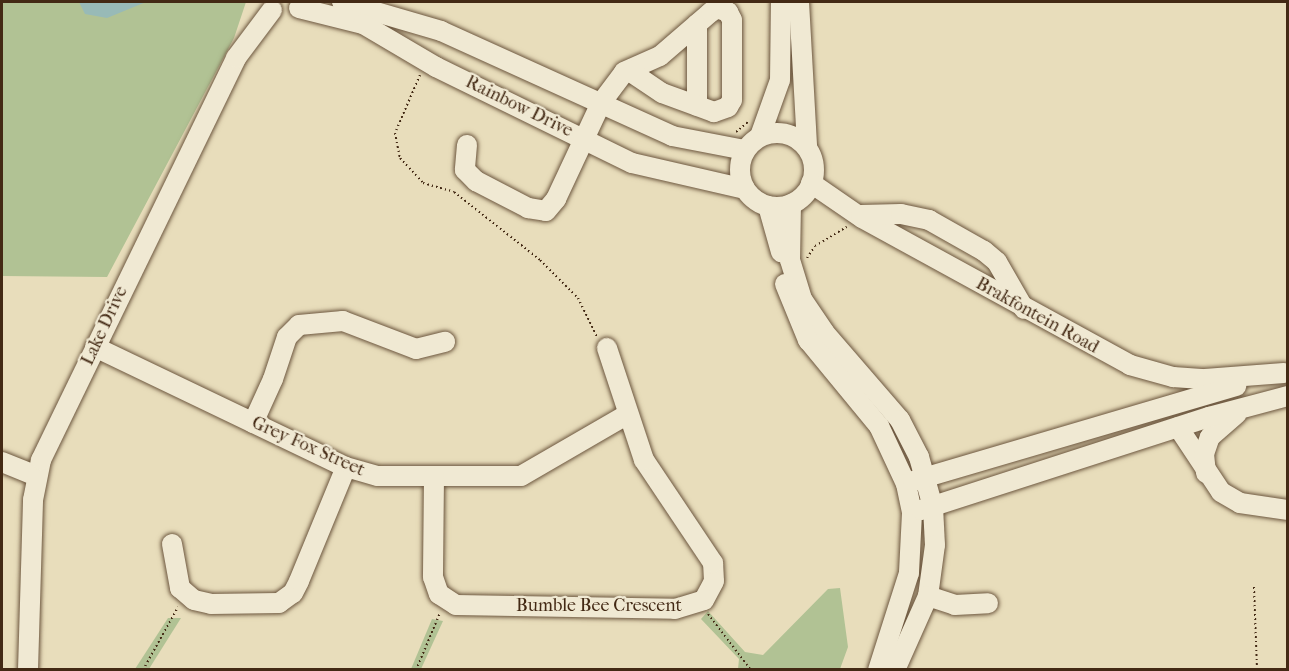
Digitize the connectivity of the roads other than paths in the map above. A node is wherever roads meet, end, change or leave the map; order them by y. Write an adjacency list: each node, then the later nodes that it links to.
1 (342, 2): 10 (street, Rainbow Drive)
2 (781, 2): 12 (street)
3 (799, 2): 15 (street)
4 (302, 5): 5 (street, Rainbow Drive); 13 (street, Rainbow Drive)
5 (269, 6): 24 (street, Lake Drive)
6 (697, 24): 7 (street); 11 (street); 11 (street)
7 (660, 56): 8 (street); 9 (street)
8 (629, 71): 9 (street); 10 (street)
9 (662, 93): 11 (street)
10 (601, 103): 13 (street); 16 (street, Rainbow Drive)
11 (697, 106)
12 (760, 136): 15 (street); 16 (street)
13 (584, 140): 14 (street); 18 (street, Rainbow Drive)
14 (467, 145)
15 (807, 147): 17 (street)
16 (745, 150): 18 (street)
17 (811, 183): 19 (street); 21 (street, Brakfontein Road)
18 (745, 189): 20 (street)
19 (791, 204): 20 (street); 39 (street)
20 (768, 206): 40 (street)
21 (862, 217): 22 (street, Brakfontein Road); 22 (street)
22 (1023, 309): 26 (street, Brakfontein Road)
23 (446, 342): 32 (street)
24 (95, 347): 32 (street, Grey Fox Street); 37 (street, Lake Drive)
25 (607, 348): 30 (street, Bumble Bee Crescent)
26 (1286, 372): 27 (street, Brakfontein Road)
27 (1236, 386): 31 (street, Brakfontein Road); 33 (street)
28 (1287, 396): 29 (street)
29 (1251, 405): 33 (street); 36 (street)
30 (628, 414): 38 (street, Grey Fox Street); 38 (street, Bumble Bee Crescent)
31 (1131, 417): 33 (street); 39 (street, Brakfontein Road)
32 (253, 423): 35 (street, Grey Fox Street)
33 (1185, 425): 36 (street); 41 (street)
34 (2, 462): 37 (street)
35 (345, 467): 38 (street, Grey Fox Street); 44 (street)
36 (1206, 474): 42 (street)
37 (36, 476): 47 (street, Lake Drive)
38 (434, 477)
39 (925, 477): 40 (street, Brakfontein Road); 41 (street)
40 (906, 484): 43 (street)
41 (933, 507): 43 (street); 45 (street)
42 (1287, 510)
43 (912, 513): 48 (street)
44 (172, 544)
45 (928, 596): 46 (street); 49 (street)
46 (988, 603)
47 (28, 669)
48 (878, 669)
49 (895, 669)

